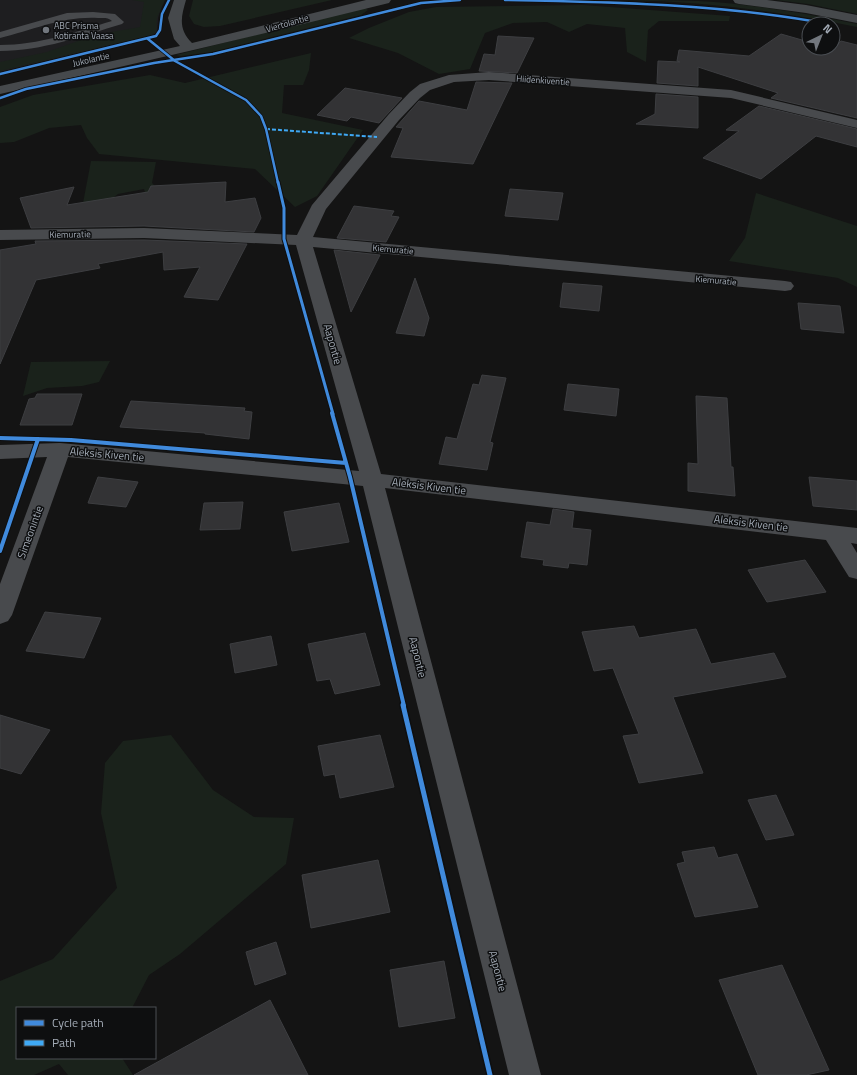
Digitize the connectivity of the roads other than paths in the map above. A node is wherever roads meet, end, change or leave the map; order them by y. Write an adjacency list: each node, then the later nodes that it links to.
1 (180, 0): 7 (street)
2 (346, 0): 7 (street, Viertolantie)
3 (385, 0): 7 (street, Viertolantie)
4 (739, 0): 5 (street)
5 (857, 19)
6 (0, 35): 8 (lane)
7 (186, 43): 9 (street, Jukolantie); 10 (street, Jukolantie)
8 (0, 48)
9 (0, 79)
10 (0, 90)
11 (857, 124): 13 (street, Hiidenkiventie)
12 (0, 235): 13 (street, Kiemuratie)
13 (303, 241): 14 (street, Kiemuratie); 17 (street, Aapontie)
14 (785, 286)
15 (60, 450): 16 (street, Aleksis Kiven tie); 17 (street, Aleksis Kiven tie); 21 (street, Simeonintie)
16 (0, 452)
17 (372, 479): 18 (street, Aleksis Kiven tie); 22 (street, Aapontie)
18 (833, 533): 19 (street, Aleksis Kiven tie); 20 (street)
19 (857, 536)
20 (857, 571)
21 (0, 615)
22 (525, 1075)

